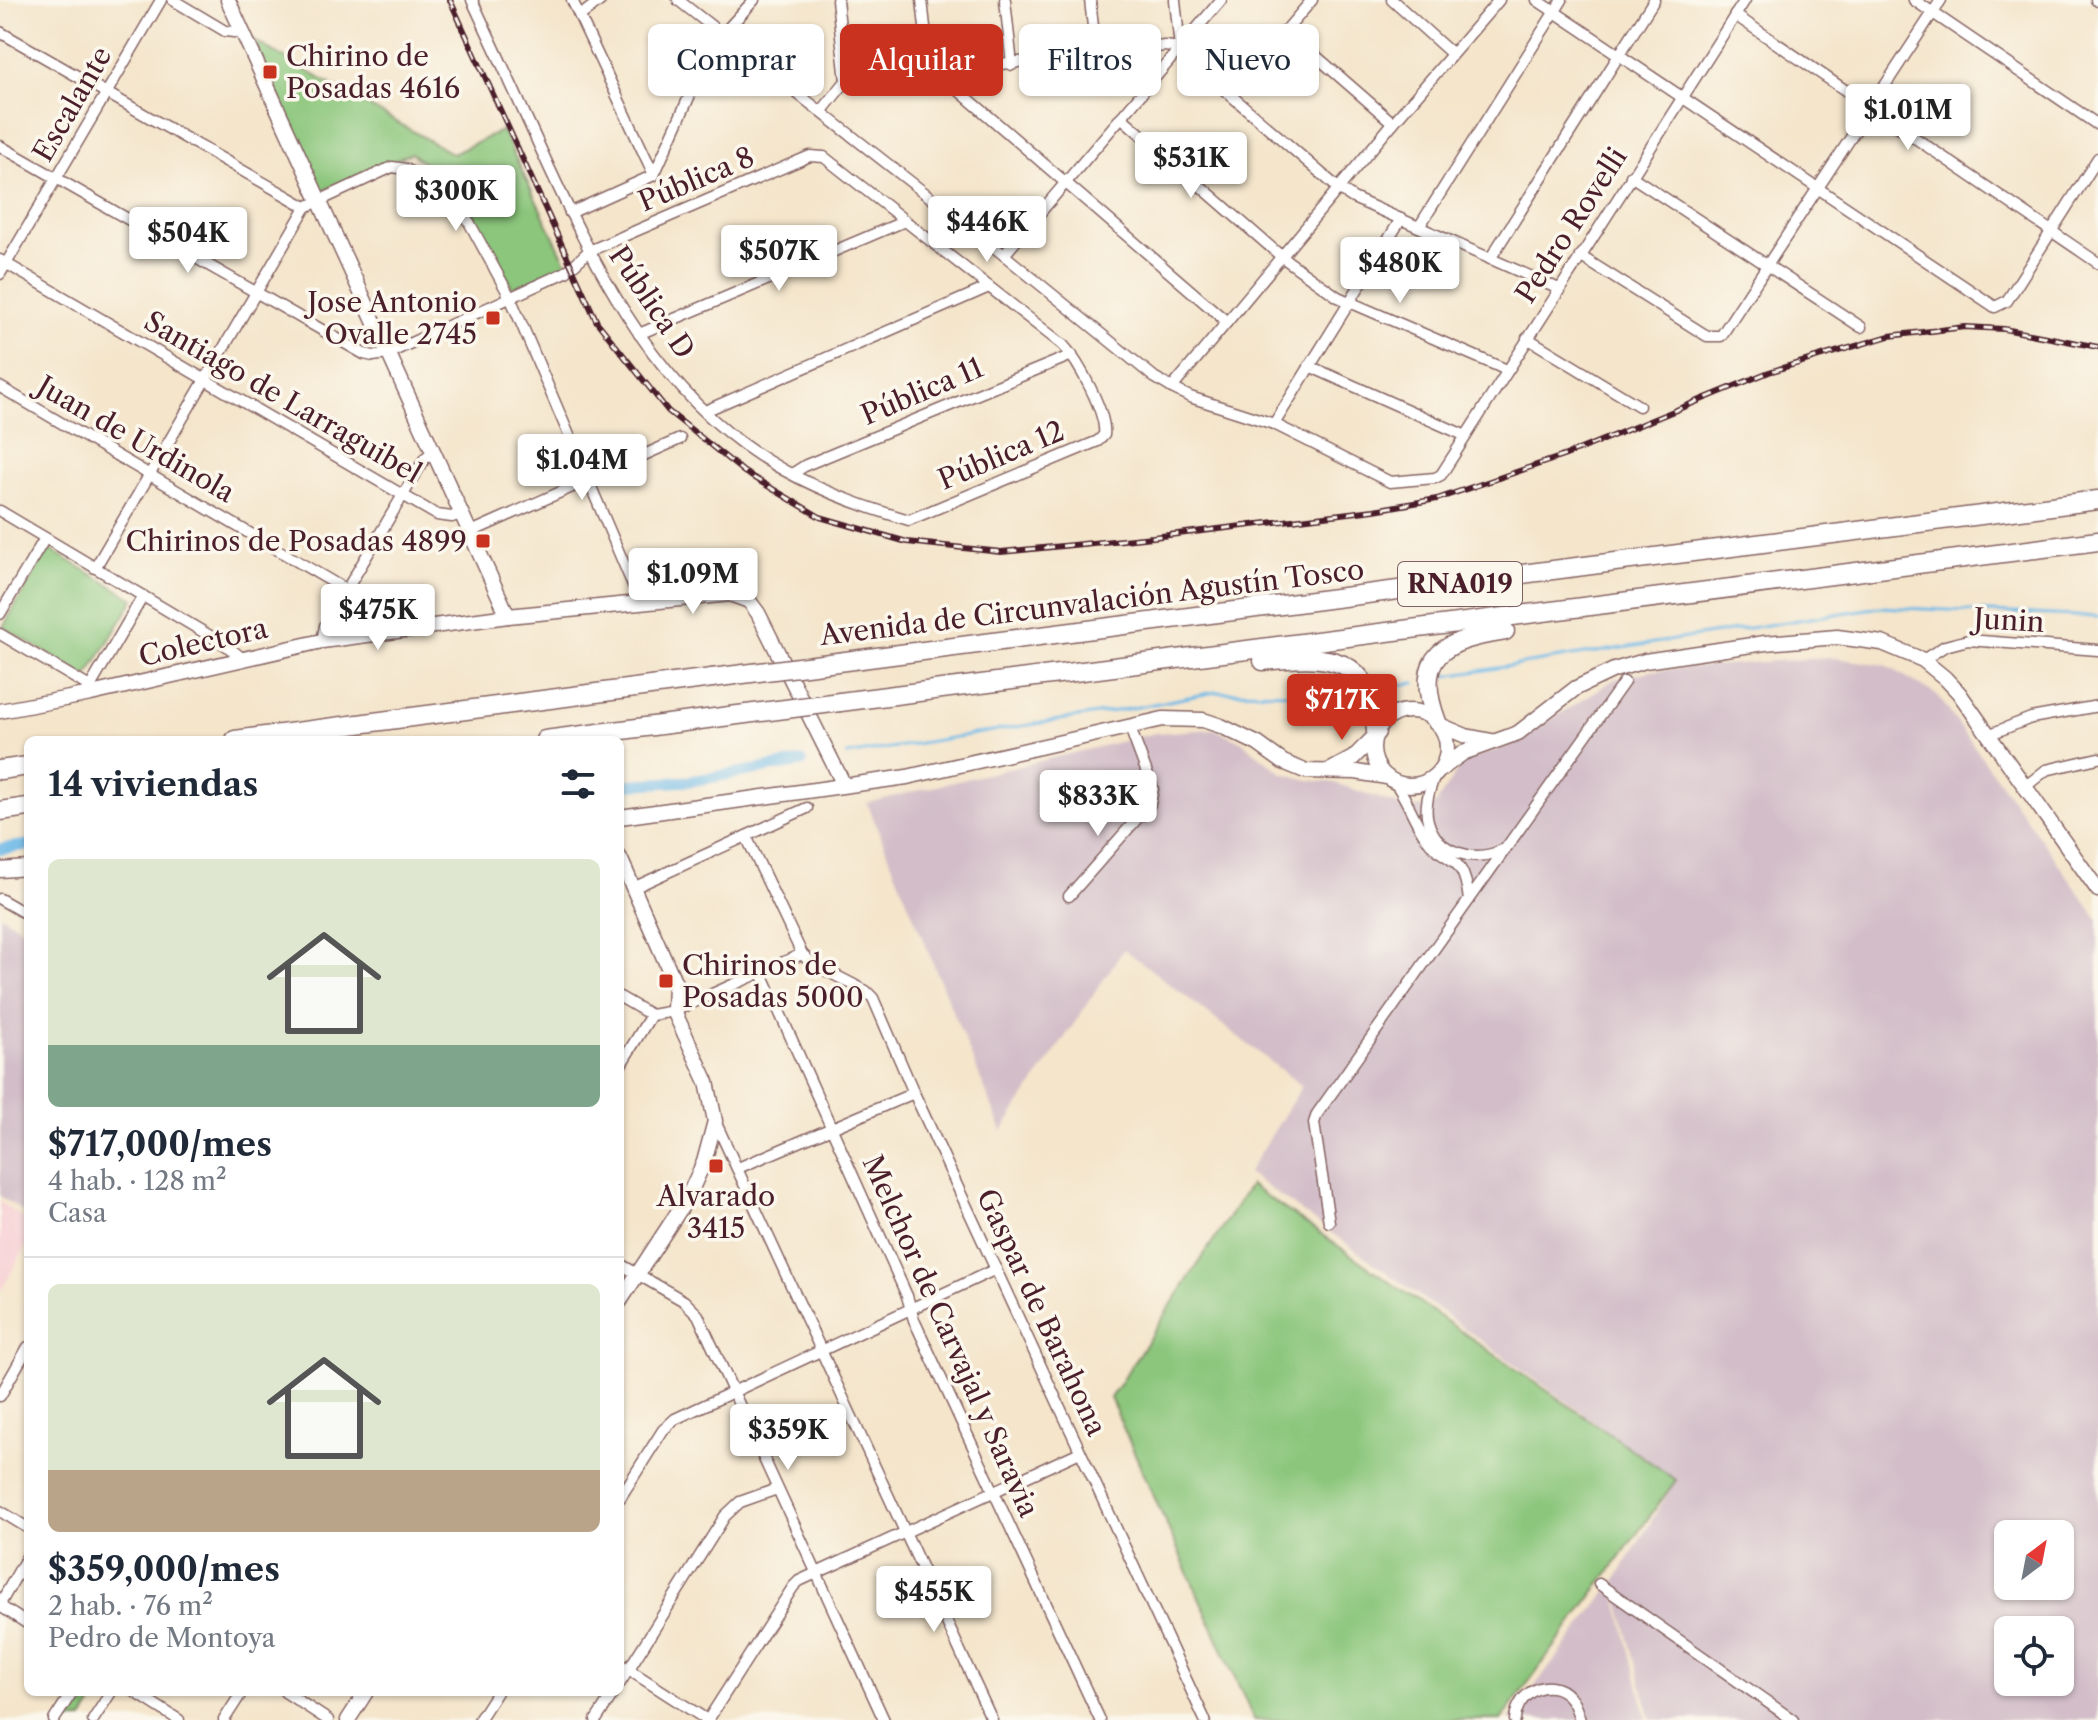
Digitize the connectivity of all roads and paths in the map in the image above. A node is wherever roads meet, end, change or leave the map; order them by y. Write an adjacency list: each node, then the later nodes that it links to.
1 (161, 0): 46 (street, Escalante)
2 (173, 0): 37 (street)
3 (228, 0): 37 (main road)
4 (472, 0): 66 (street, Pública D)
5 (572, 0): 27 (street)
6 (601, 0): 27 (street)
7 (678, 0): 28 (street)
8 (754, 0): 29 (street)
9 (837, 0): 35 (street)
10 (922, 0): 30 (street)
11 (1005, 0): 43 (street)
12 (1090, 0): 31 (street)
13 (1175, 0): 32 (street)
14 (1221, 0): 33 (street)
15 (1312, 0): 34 (street)
16 (1392, 0): 39 (street)
17 (1499, 0): 39 (street)
18 (1537, 0): 24 (street)
19 (1562, 0): 24 (street)
20 (1654, 0): 40 (street)
21 (1745, 0): 26 (street, Pedro Rovelli)
22 (1914, 0): 25 (street)
23 (1941, 0): 25 (street)
24 (1554, 11): 40 (street); 69 (street)
25 (1933, 13): 52 (street); 56 (street)
26 (1735, 15): 51 (street, Pedro Rovelli); 52 (street)
27 (580, 16): 59 (street)
28 (708, 24)
29 (731, 24)
30 (926, 24)
31 (1093, 24)
32 (1178, 24)
33 (1200, 24)
34 (1291, 24)
35 (840, 27)
36 (0, 32): 46 (street)
37 (243, 33): 65 (main road)
38 (1177, 52): 54 (street)
39 (1452, 54): 55 (street)
40 (1620, 54): 51 (street); 75 (street)
41 (1319, 59): 55 (street)
42 (1019, 64): 43 (street)
43 (1012, 65): 44 (street)
44 (1003, 66)
45 (840, 88): 53 (street)
46 (105, 94): 61 (street, Escalante); 65 (street)
47 (690, 96): 59 (street)
48 (800, 96): 53 (street)
49 (965, 96): 62 (street)
50 (1232, 96): 64 (street)
51 (1684, 96): 60 (street, Pedro Rovelli); 63 (street)
52 (1872, 107): 63 (street); 70 (street)
53 (821, 112): 72 (street)
54 (1121, 117): 62 (street); 74 (street)
55 (1393, 123): 64 (street)
56 (2098, 125)
57 (0, 146): 61 (street)
58 (2098, 158): 70 (street)
59 (654, 175): 66 (street)
60 (1631, 176): 73 (street, Pedro Rovelli); 78 (street)
61 (56, 179): 77 (street, Escalante); 81 (street)
62 (1065, 183): 72 (street); 84 (street)
63 (1819, 186): 70 (street); 78 (street)
64 (1338, 188): 67 (street); 74 (street)
65 (313, 204): 81 (street); 82 (street); 88 (main road)
66 (570, 213): 71 (street, Pública D)
67 (1401, 219): 69 (street); 83 (street)
68 (905, 221): 71 (street, Pública 8); 79 (street); 86 (street)
69 (1419, 227): 75 (street)
70 (2052, 231): 76 (street)
71 (589, 251): 82 (street, Pública 8); 86 (street, Pública D)
72 (1004, 255): 94 (street)
73 (1580, 256): 78 (street); 80 (street, Pedro Rovelli)
74 (1282, 257): 83 (street); 84 (street)
75 (1490, 259): 80 (street)
76 (2098, 263)
77 (2, 266): 92 (street, Santiago de Larraguibel)
78 (1766, 267): 85 (street)
79 (989, 287): 89 (street); 96 (street)
80 (1559, 289): 87 (street, Pedro Rovelli)
81 (255, 293): 88 (street); 92 (street)
82 (510, 297): 88 (street, Pública 8); 103 (street)
83 (1350, 302): 90 (street); 91 (street)
84 (1227, 322): 94 (street)
85 (1861, 327)
86 (639, 334): 96 (street, Pública D)
87 (1527, 338): 91 (street, Pedro Rovelli); 95 (street)
88 (387, 354): 100 (main road)
89 (1072, 355): 101 (street, Pública 11); 109 (street, Pública 12)
90 (1309, 366): 97 (street); 98 (street)
91 (1507, 370): 98 (street, Pedro Rovelli)
92 (205, 380): 102 (street); 105 (street, Santiago de Larraguibel)
93 (0, 387): 102 (street, Juan de Urdinola)
94 (1172, 388): 97 (street)
95 (1639, 406)
96 (705, 411): 101 (street, Pública D)
97 (1274, 424): 98 (street, Pedro Rovelli)
98 (1466, 436)
99 (680, 439): 103 (street)
100 (433, 452): 105 (street); 108 (main road)
101 (792, 474): 109 (street, Pública D)
102 (150, 475): 116 (street); 118 (street, Juan de Urdinola)
103 (589, 480): 110 (street); 120 (street)
104 (2098, 489): 111 (highway)
105 (403, 495): 108 (street, Santiago de Larraguibel); 118 (street)
106 (2098, 500): 111 (highway, Avenida de Circunvalación Agustín Tosco / RNA019)
107 (0, 511): 112 (street)
108 (462, 513): 110 (main road)
109 (909, 520)
110 (471, 532): 122 (main road)
111 (1838, 534): 138 (highway, Avenida de Circunvalación Agustín Tosco / RNA019, bridge)
112 (45, 538): 116 (street); 121 (street)
113 (2098, 541): 115 (highway, RNA019)
114 (2098, 552): 115 (highway)
115 (1927, 563): 117 (highway, RNA019)
116 (95, 568): 119 (street)
117 (1878, 570): 129 (highway, RNA019); 134 (highway)
118 (346, 590): 123 (street, Juan de Urdinola); 125 (street)
119 (143, 596): 127 (street); 131 (street)
120 (641, 604): 122 (main road, Colectora); 147 (main road, Colectora)
121 (0, 614)
122 (508, 616): 123 (main road, Colectora)
123 (413, 629): 125 (main road, Colectora)
124 (0, 634): 131 (street)
125 (322, 641): 127 (main road, Colectora)
126 (2098, 650): 128 (street, Junin)
127 (243, 659): 131 (main road, Colectora)
128 (1923, 660): 137 (main road); 140 (main road)
129 (1109, 668): 136 (highway); 139 (highway, RNA019, bridge)
130 (1624, 682): 154 (street)
131 (90, 691): 133 (main road, Colectora)
132 (2098, 706): 137 (street)
133 (0, 711)
134 (1438, 724): 136 (main road); 140 (main road); 145 (main road)
135 (1129, 725): 144 (main road); 147 (main road); 160 (street)
136 (1375, 734): 144 (main road); 146 (main road)
137 (1988, 735): 148 (main road)
138 (266, 736)
139 (576, 736)
140 (1496, 741): 145 (main road)
141 (2098, 758): 148 (street)
142 (24, 767): 143 (highway)
143 (0, 770)
144 (1327, 772): 146 (main road)
145 (1437, 774): 146 (main road); 154 (street)
146 (1390, 779): 162 (street)
147 (844, 785): 152 (main road)
148 (2026, 786): 158 (main road)
149 (24, 808): 151 (highway)
150 (807, 808): 153 (street)
151 (0, 811)
152 (624, 816)
153 (746, 836): 159 (street); 164 (street)
154 (1504, 849): 162 (street)
155 (624, 867): 159 (main road)
156 (24, 868): 157 (main road)
157 (0, 870)
158 (2096, 882)
159 (633, 888): 167 (main road)
160 (1069, 896)
161 (0, 899): 163 (street)
162 (1469, 900): 174 (street)
163 (24, 913)
164 (802, 954): 165 (street); 170 (street, Gaspar de Barahona)
165 (761, 971): 167 (street); 172 (street, Melchor de Carvajal y Saravia)
166 (624, 999): 168 (street)
167 (674, 1011): 168 (street); 171 (main road)
168 (651, 1015): 169 (street)
169 (624, 1059)
170 (914, 1093): 172 (street); 176 (street, Gaspar de Barahona)
171 (715, 1121): 173 (street); 177 (main road)
172 (830, 1128): 173 (street); 179 (street, Melchor de Carvajal y Saravia)
173 (738, 1168): 180 (street)
174 (1329, 1222)
175 (624, 1266): 177 (street)
176 (996, 1269): 179 (street); 184 (street, Gaspar de Barahona)
177 (638, 1274): 178 (main road); 182 (street)
178 (624, 1295)
179 (910, 1308): 180 (street); 187 (street, Melchor de Carvajal y Saravia)
180 (823, 1349): 182 (street); 190 (street)
181 (24, 1354): 183 (street)
182 (734, 1391): 185 (street); 186 (street)
183 (0, 1396)
184 (1080, 1452): 187 (street); 217 (street, Gaspar de Barahona)
185 (777, 1489): 192 (street); 196 (street)
186 (624, 1492)
187 (996, 1493): 190 (street); 216 (street, Melchor de Carvajal y Saravia)
188 (0, 1511): 189 (street)
189 (24, 1526)
190 (906, 1534): 192 (street); 215 (street)
191 (24, 1562): 194 (street)
192 (815, 1573): 213 (street); 214 (street)
193 (1599, 1584): 220 (street)
194 (0, 1605): 195 (street)
195 (24, 1621)
196 (624, 1666): 213 (street)
197 (69, 1696): 205 (street)
198 (108, 1696): 206 (street)
199 (141, 1696): 207 (street)
200 (239, 1696): 208 (street)
201 (291, 1696): 209 (street)
202 (363, 1696): 210 (main road)
203 (494, 1696): 211 (street)
204 (611, 1696): 212 (street)
205 (54, 1720)
206 (93, 1720)
207 (179, 1720)
208 (224, 1720)
209 (328, 1720)
210 (348, 1720)
211 (479, 1720)
212 (596, 1720)
213 (708, 1720)
214 (884, 1720)
215 (992, 1720)
216 (1100, 1720)
217 (1205, 1720)
218 (1515, 1720): 219 (street)
219 (1580, 1720)
220 (1793, 1720)

